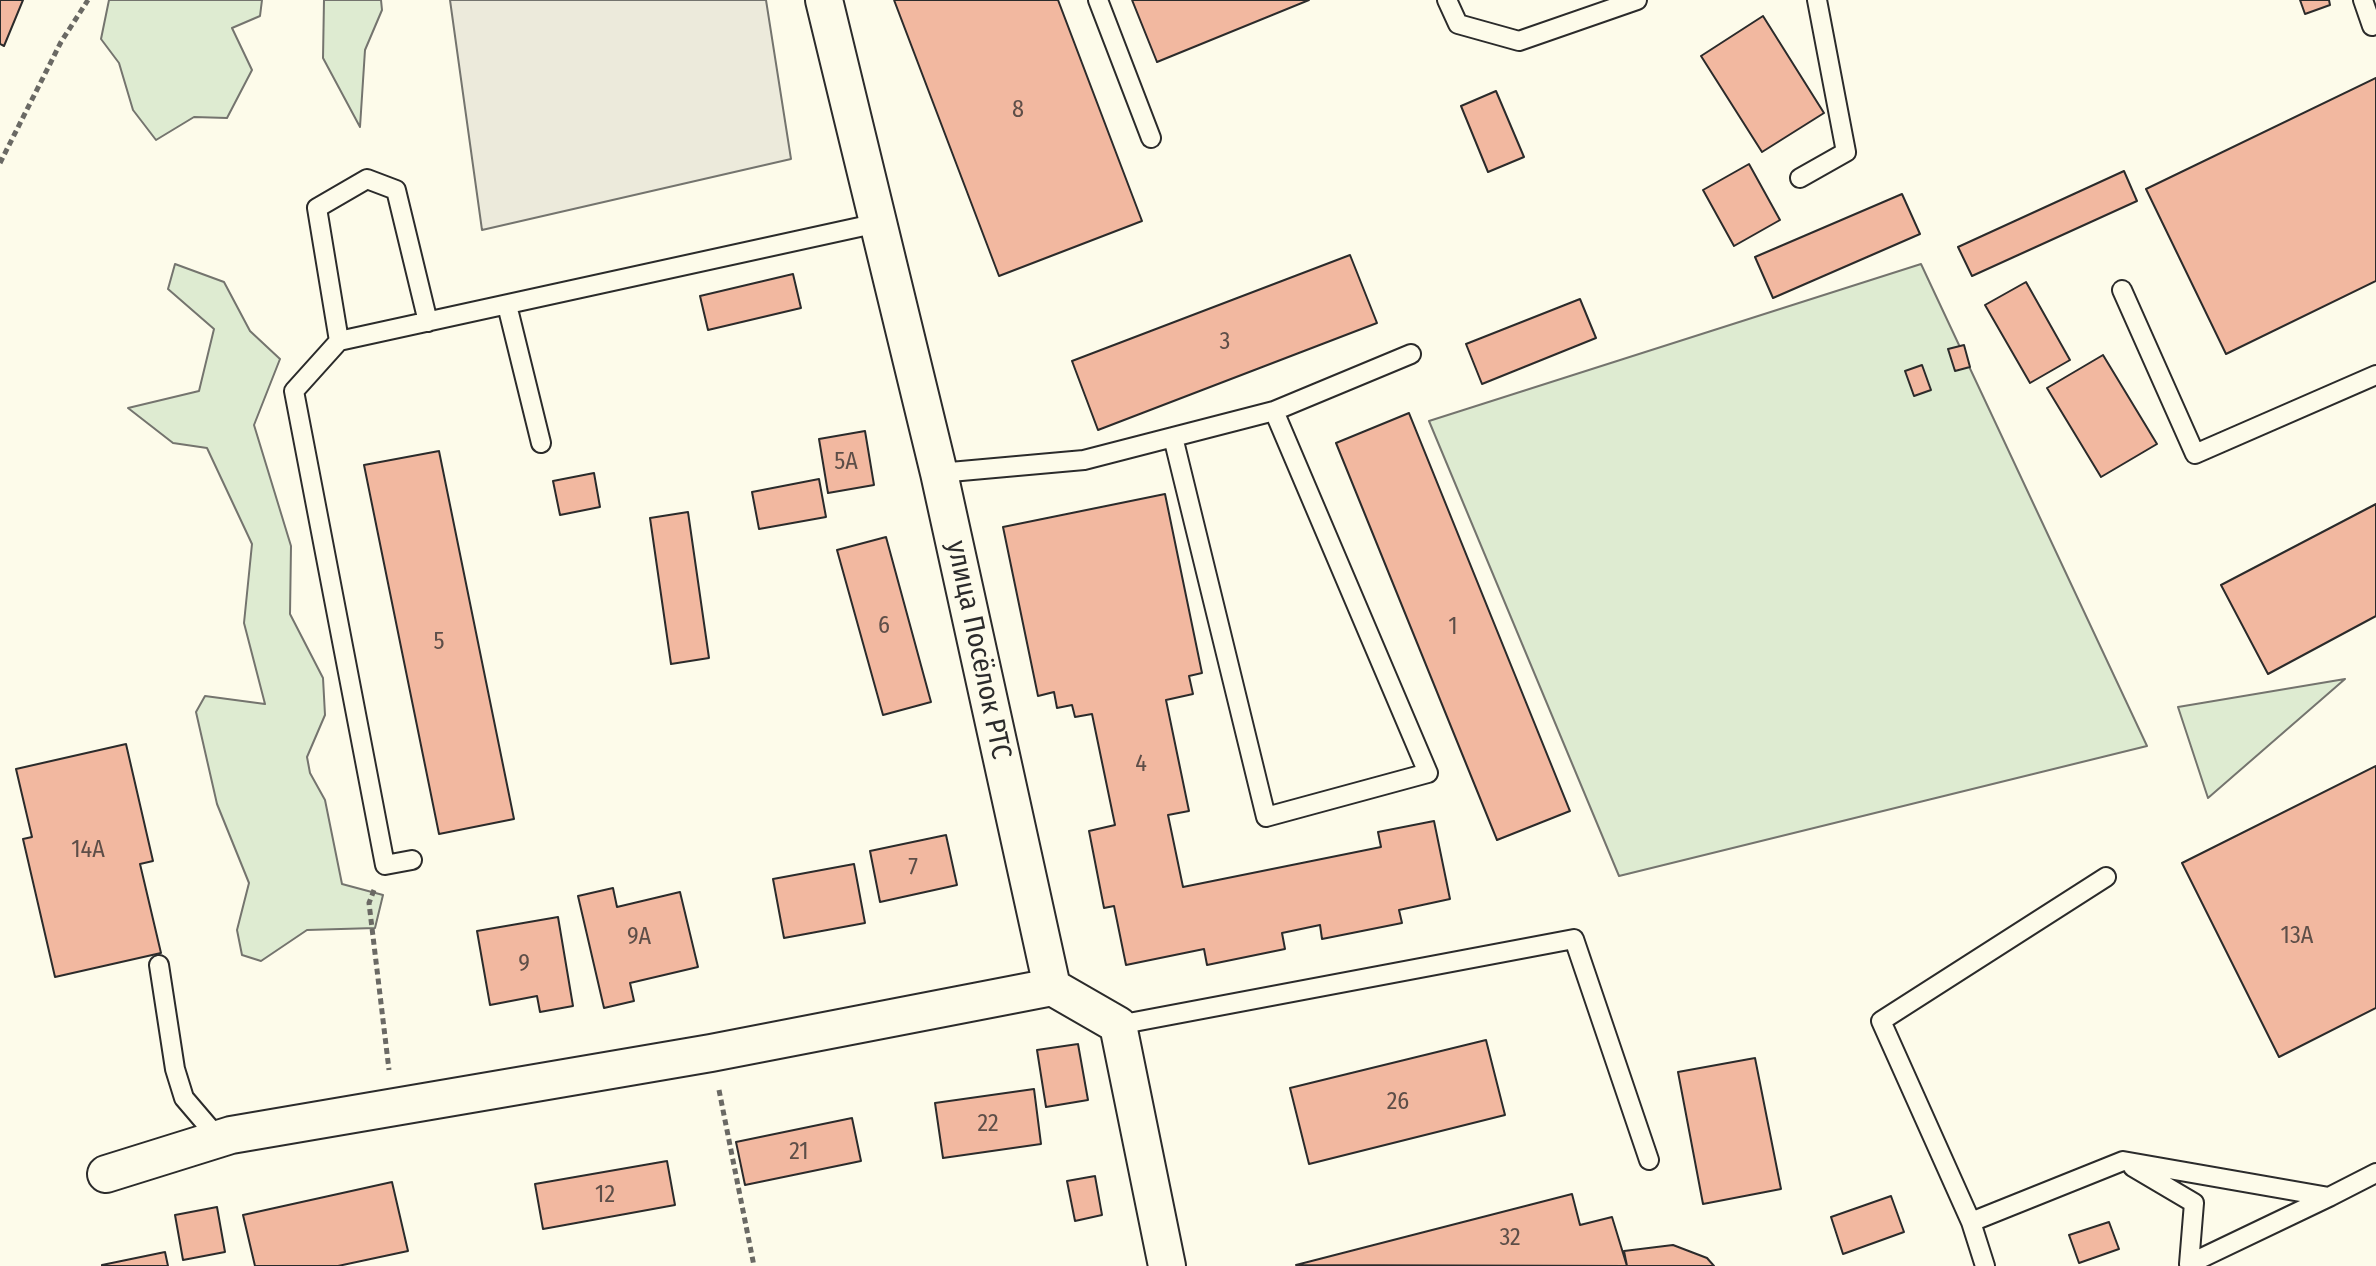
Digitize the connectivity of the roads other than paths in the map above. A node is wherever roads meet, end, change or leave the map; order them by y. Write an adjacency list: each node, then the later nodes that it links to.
1 (824, 0): 10 (street, улица Посёлок РТС)
2 (1098, 0): 8 (lane)
3 (1447, 0): 4 (lane)
4 (1637, 0)
5 (1817, 0): 9 (lane)
6 (2363, 0): 7 (lane)
7 (2372, 26)
8 (1151, 138)
9 (1800, 178)
10 (878, 223): 12 (lane); 20 (street, улица Посёлок РТС)
11 (2122, 290): 16 (lane)
12 (507, 305): 13 (lane); 19 (lane)
13 (428, 322): 14 (lane); 14 (lane)
14 (339, 341): 21 (lane)
15 (1411, 354): 17 (lane)
16 (2376, 375)
17 (1274, 411): 18 (lane); 18 (lane)
18 (1173, 437): 20 (lane)
19 (541, 443)
20 (939, 473): 24 (street, улица Посёлок РТС)
21 (412, 860)
22 (2106, 877): 32 (lane)
23 (159, 965): 26 (lane)
24 (1052, 987): 25 (street); 26 (street)
25 (1118, 1025): 27 (lane); 34 (street)
26 (219, 1139): 30 (street)
27 (1649, 1160)
28 (2123, 1161): 31 (lane); 32 (lane); 33 (lane)
29 (2376, 1173): 31 (lane)
30 (106, 1174)
31 (2329, 1197): 33 (lane)
32 (1971, 1222): 35 (lane)
33 (2187, 1265)
34 (1167, 1266)
35 (1985, 1266)

